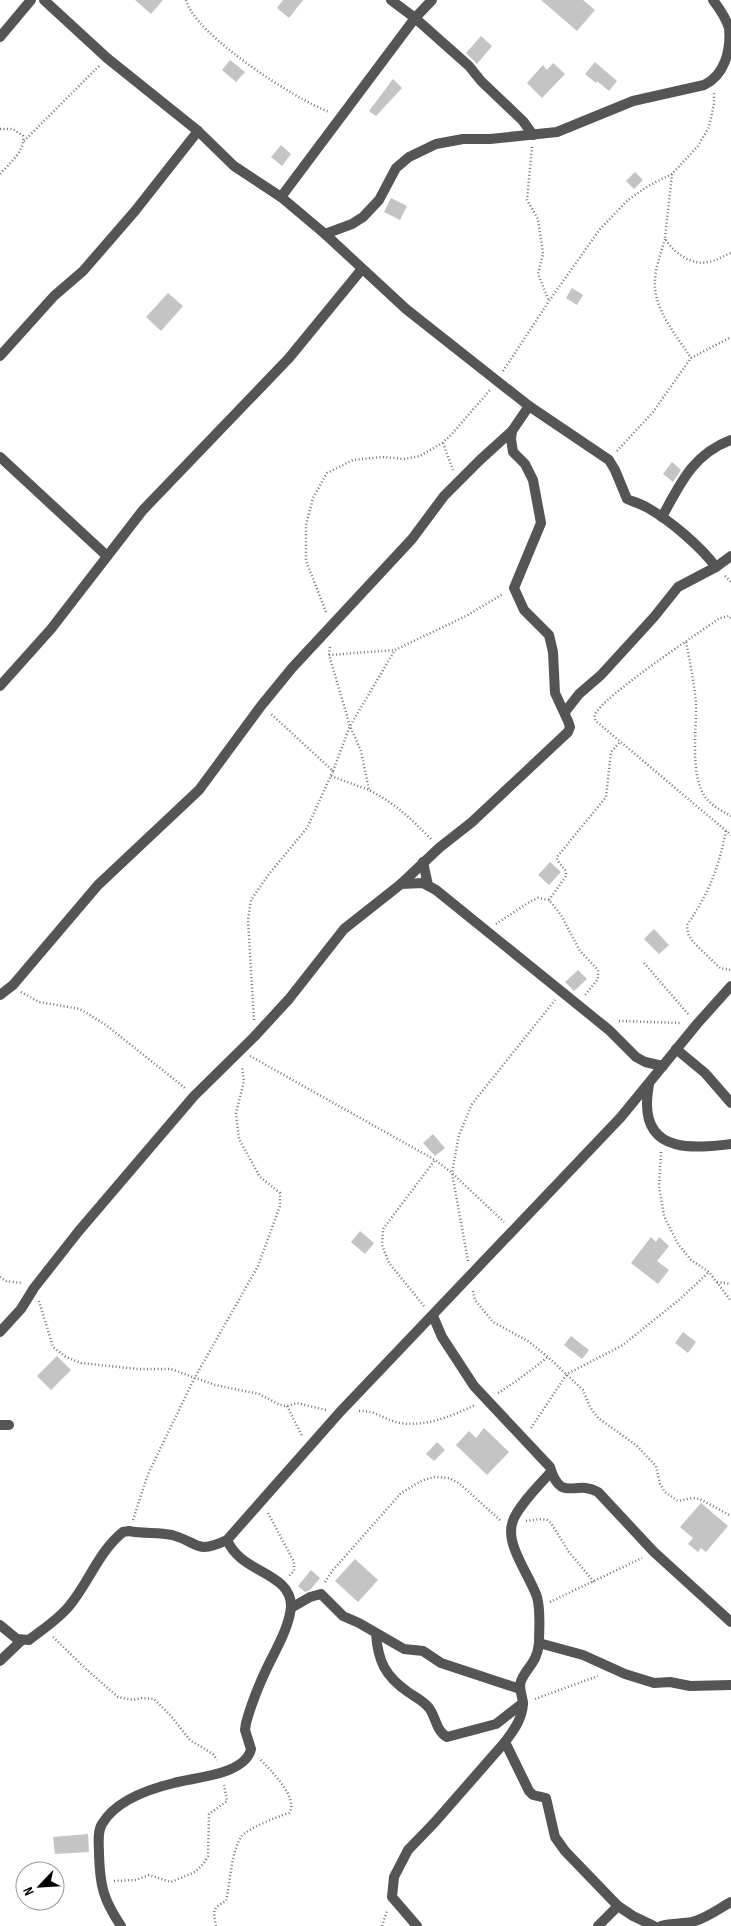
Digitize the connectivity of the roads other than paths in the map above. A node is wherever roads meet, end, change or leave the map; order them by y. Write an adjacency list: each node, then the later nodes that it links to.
1 (31, 0): 7 (street)
2 (44, 0): 9 (street)
3 (391, 0): 6 (street)
4 (432, 0): 6 (street)
5 (713, 0): 8 (street)
6 (415, 18): 10 (street); 11 (street)
7 (0, 37)
8 (726, 71): 10 (street)
9 (198, 131): 11 (street); 14 (street)
10 (533, 135): 12 (street)
11 (281, 197): 12 (street)
12 (325, 234): 13 (street)
13 (362, 269): 15 (street); 20 (street)
14 (0, 356)
15 (529, 406): 16 (street); 19 (street)
16 (512, 431): 24 (street); 29 (street)
17 (731, 440): 19 (street)
18 (0, 457): 20 (street)
19 (662, 517): 22 (street)
20 (107, 556): 23 (street)
21 (731, 556): 22 (street)
22 (716, 567): 24 (street)
23 (0, 686)
24 (565, 712): 25 (street)
25 (423, 862): 26 (street); 27 (street)
26 (401, 884): 27 (street); 36 (street)
27 (428, 885): 31 (street)
28 (731, 986): 30 (street)
29 (0, 996)
30 (676, 1049): 31 (street); 33 (street)
31 (663, 1066): 32 (street)
32 (648, 1084): 34 (street); 35 (street)
33 (731, 1103)
34 (731, 1144)
35 (433, 1316): 37 (street); 38 (street)
36 (0, 1332)
37 (551, 1472): 40 (street); 44 (street)
38 (227, 1540): 39 (street); 43 (street)
39 (291, 1608): 42 (street); 52 (street)
40 (731, 1622)
41 (0, 1625): 43 (street)
42 (376, 1634): 47 (street); 48 (street)
43 (21, 1641): 45 (street)
44 (539, 1643): 46 (street); 47 (street)
45 (0, 1661)
46 (731, 1685)
47 (520, 1689): 48 (street)
48 (523, 1703): 49 (street)
49 (504, 1742): 51 (street); 53 (street)
50 (731, 1902): 56 (street)
51 (618, 1906): 54 (street); 55 (street)
52 (121, 1926)
53 (417, 1926)
54 (598, 1926)
55 (654, 1926)
56 (661, 1926)

